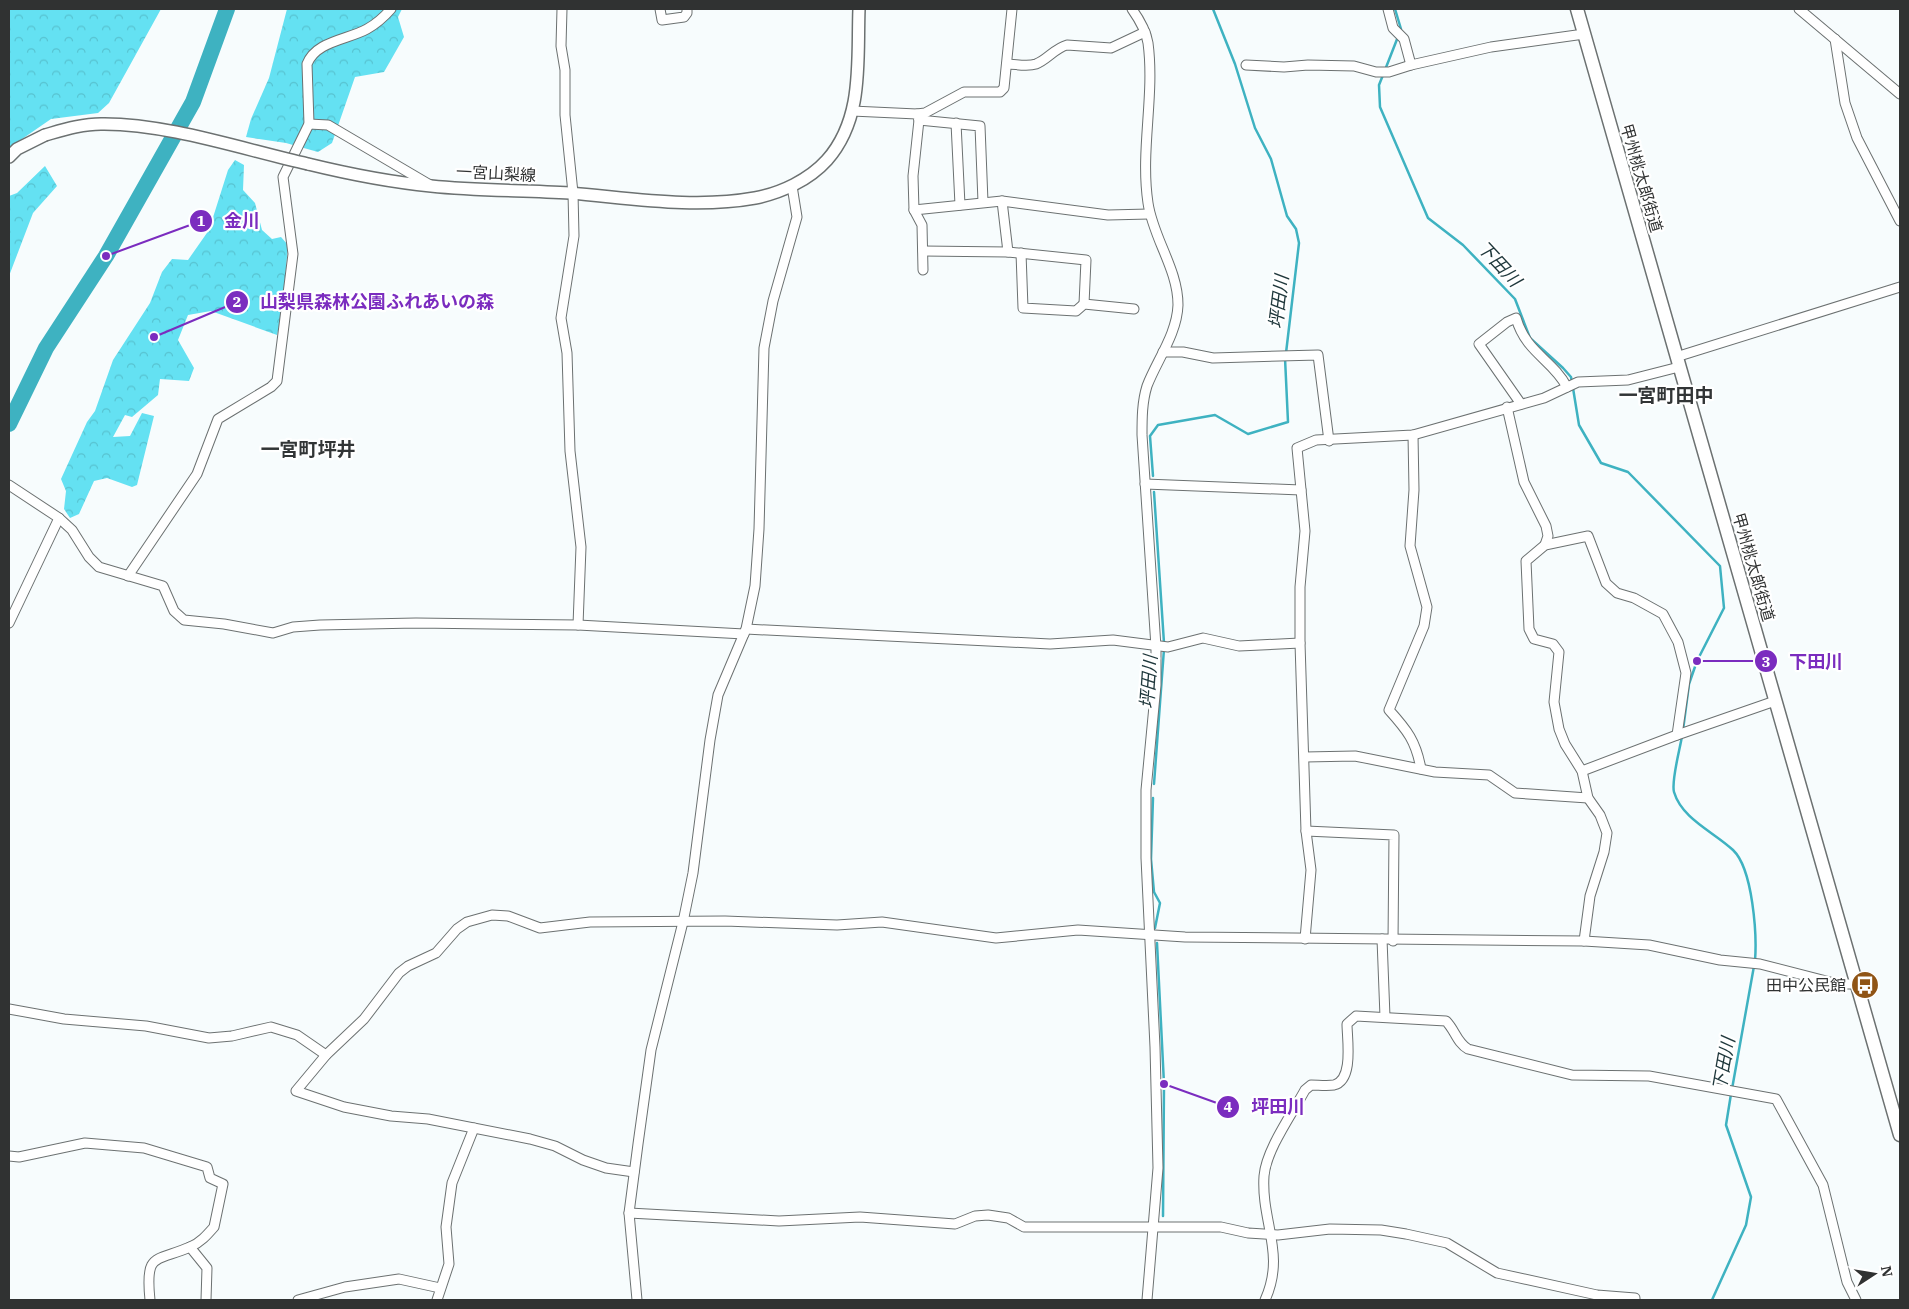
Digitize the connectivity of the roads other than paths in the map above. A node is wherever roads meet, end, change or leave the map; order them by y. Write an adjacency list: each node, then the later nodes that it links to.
1 (391, 9): 21 (street)
2 (562, 9): 25 (street)
3 (660, 9): 4 (street)
4 (686, 9)
5 (858, 9): 18 (main road, 一宮山梨線)
6 (1012, 9): 14 (street)
7 (1132, 9): 11 (street)
8 (1388, 9): 16 (street)
9 (1577, 9): 12 (highway, 甲州桃太郎街道)
10 (1799, 9): 13 (street)
11 (1145, 32): 14 (street); 30 (street)
12 (1584, 34): 16 (street); 40 (highway, 甲州桃太郎街道)
13 (1836, 40): 17 (street); 31 (street)
14 (1007, 64): 19 (street)
15 (1246, 65): 16 (street)
16 (1411, 65)
17 (1900, 94)
18 (852, 111): 19 (street); 24 (main road, 一宮山梨線)
19 (918, 117): 20 (street); 29 (street)
20 (956, 123): 27 (street); 28 (street)
21 (309, 124): 23 (street); 51 (street)
22 (9, 157): 23 (main road, 一宮山梨線, bridge)
23 (432, 186): 25 (main road, 一宮山梨線)
24 (792, 186): 25 (main road, 一宮山梨線); 54 (street)
25 (573, 193): 53 (street)
26 (1002, 201): 27 (street); 30 (street); 33 (street)
27 (983, 202): 28 (street)
28 (960, 205): 29 (street)
29 (914, 210): 32 (street)
30 (1149, 214): 39 (street)
31 (1900, 221)
32 (923, 251): 33 (street); 35 (street)
33 (1008, 252): 34 (street)
34 (1021, 253): 37 (street); 37 (street)
35 (923, 270)
36 (1900, 287): 40 (street)
37 (1084, 304): 38 (street)
38 (1134, 309)
39 (1163, 352): 45 (street); 46 (street)
40 (1678, 362): 41 (street); 57 (highway, 甲州桃太郎街道)
41 (1567, 387): 42 (street); 42 (street)
42 (1521, 404): 43 (street)
43 (1507, 407): 44 (street); 50 (street)
44 (1413, 435): 45 (street); 60 (street)
45 (1329, 441): 48 (street)
46 (1145, 484): 48 (street); 56 (street)
47 (9, 485): 49 (street)
48 (1301, 490): 55 (street)
49 (55, 516): 51 (street); 52 (street)
50 (1545, 545): 58 (street); 61 (street)
51 (128, 576): 53 (street)
52 (9, 623)
53 (578, 625): 54 (street)
54 (745, 632): 56 (street); 64 (street)
55 (1300, 643): 56 (street); 59 (street)
56 (1161, 647): 65 (street)
57 (1775, 701): 58 (street); 70 (highway, 甲州桃太郎街道)
58 (1678, 735): 61 (street)
59 (1305, 756): 60 (street); 63 (street)
60 (1421, 769): 62 (street)
61 (1582, 771): 62 (street)
62 (1588, 798): 69 (street)
63 (1306, 831): 66 (street); 68 (street)
64 (683, 922): 65 (street); 73 (street); 77 (street)
65 (1150, 934): 66 (street); 79 (street)
66 (1305, 939): 67 (street)
67 (1382, 939): 68 (street); 72 (street)
68 (1392, 941): 69 (street)
69 (1584, 941): 70 (street)
70 (1857, 984): 75 (highway, 甲州桃太郎街道)
71 (9, 1009): 73 (street)
72 (1385, 1017): 80 (street); 91 (street)
73 (326, 1055): 74 (street)
74 (474, 1128): 77 (street); 82 (street)
75 (1900, 1135)
76 (9, 1156): 81 (street)
77 (634, 1172): 78 (street)
78 (629, 1213): 79 (street); 87 (street)
79 (1154, 1228): 80 (street); 88 (street)
80 (1271, 1235): 89 (street); 90 (street)
81 (190, 1247): 83 (street); 84 (street)
82 (440, 1288): 85 (street); 86 (street)
83 (150, 1300)
84 (206, 1300)
85 (298, 1300)
86 (437, 1300)
87 (637, 1300)
88 (1147, 1300)
89 (1265, 1300)
90 (1635, 1300)
91 (1856, 1300)

